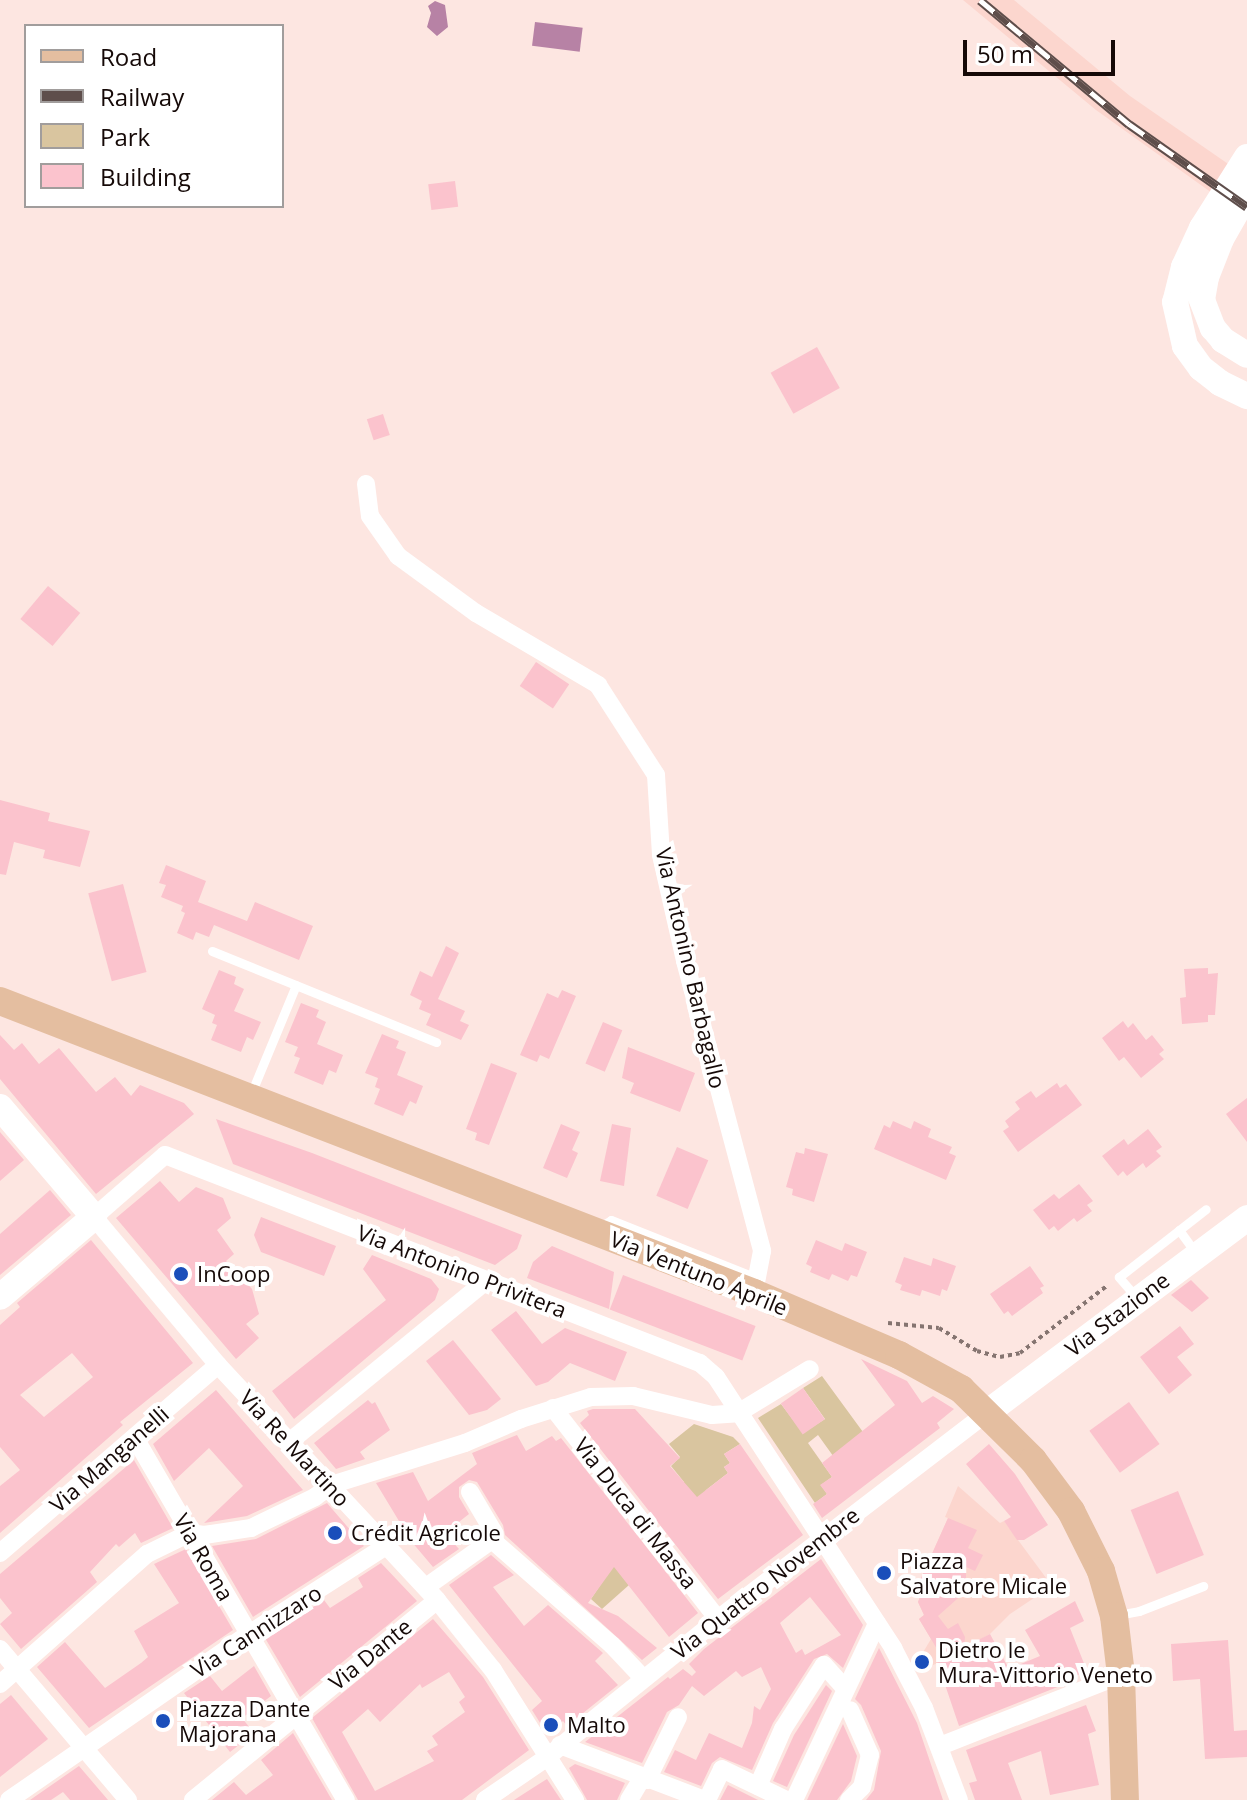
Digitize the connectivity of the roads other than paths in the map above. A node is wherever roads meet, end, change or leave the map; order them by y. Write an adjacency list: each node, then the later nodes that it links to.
1 (1247, 157): 3 (main road)
2 (1247, 193): 3 (main road)
3 (1195, 272): 4 (main road); 5 (main road)
4 (1247, 355)
5 (1247, 396)
6 (366, 484): 19 (street, Via Antonino Barbagallo)
7 (212, 951): 8 (lane)
8 (296, 985): 10 (lane); 11 (lane)
9 (0, 1001): 11 (main road, Via Ventuno Aprile)
10 (436, 1042)
11 (250, 1096): 19 (main road, Via Ventuno Aprile)
12 (0, 1107): 14 (main road, Via Re Martino)
13 (1206, 1209): 16 (lane)
14 (94, 1217): 18 (street, Via Antonino Privitera); 20 (main road); 22 (street, Via Re Martino)
15 (1247, 1218): 17 (main road, Via Stazione)
16 (1179, 1230): 17 (lane); 21 (lane)
17 (1197, 1254): 21 (main road, Via Stazione)
18 (487, 1280): 26 (street, Via Antonino Privitera); 28 (street)
19 (755, 1286): 25 (main road, Via Ventuno Aprile)
20 (0, 1297)
21 (1137, 1298): 25 (main road, Via Stazione)
22 (218, 1365): 27 (street, Via Manganelli); 28 (street, Via Re Martino)
23 (810, 1369): 26 (street)
24 (553, 1408): 26 (street); 29 (street); 39 (street, Via Duca di Massa)
25 (988, 1412): 32 (street, Via Quattro Novembre); 38 (main road, Via Ventuno Aprile)
26 (738, 1413): 32 (street, Via Antonino Privitera)
27 (135, 1438): 31 (street, Via Roma); 35 (street, Via Manganelli)
28 (288, 1443): 29 (street, Via Re Martino)
29 (331, 1485): 31 (street); 34 (street, Via Re Martino)
30 (470, 1492): 33 (street)
31 (190, 1533): 41 (street, Via Roma); 43 (street)
32 (823, 1538): 39 (street, Via Quattro Novembre); 40 (street, Via Antonino Privitera)
33 (492, 1540): 37 (street, Via Dante); 45 (street)
34 (386, 1546): 37 (street, Via Re Martino); 41 (street, Via Cannizzaro)
35 (0, 1553)
36 (1203, 1586): 38 (lane)
37 (431, 1594): 49 (street, Via Dante); 53 (street, Via Re Martino)
38 (1114, 1616): 44 (main road, Via Ventuno Aprile)
39 (718, 1619): 45 (street, Via Quattro Novembre)
40 (877, 1624): 47 (street); 51 (street, Via Antonino Privitera)
41 (249, 1634): 49 (street, Via Roma); 52 (street, Via Cannizzaro)
42 (0, 1649): 43 (street)
43 (17, 1670): 46 (street); 52 (street)
44 (1121, 1675): 51 (street); 68 (main road, Via Ventuno Aprile)
45 (643, 1678): 53 (street, Via Quattro Novembre)
46 (0, 1684)
47 (845, 1688): 55 (street); 65 (street)
48 (850, 1710): 66 (street)
49 (296, 1714): 58 (street, Via Dante); 59 (street, Via Roma)
50 (678, 1717): 54 (street)
51 (940, 1746): 67 (street, Via Antonino Privitera)
52 (83, 1747): 56 (street, Via Cannizzaro); 57 (street)
53 (553, 1752): 54 (street); 60 (street, Via Quattro Novembre); 61 (street, Via Re Martino)
54 (644, 1779): 62 (street); 63 (street)
55 (758, 1786): 63 (street); 64 (street)
56 (9, 1800)
57 (128, 1800)
58 (193, 1800)
59 (346, 1800)
60 (485, 1800)
61 (575, 1800)
62 (629, 1800)
63 (706, 1800)
64 (786, 1800)
65 (794, 1800)
66 (849, 1800)
67 (959, 1800)
68 (1125, 1800)

